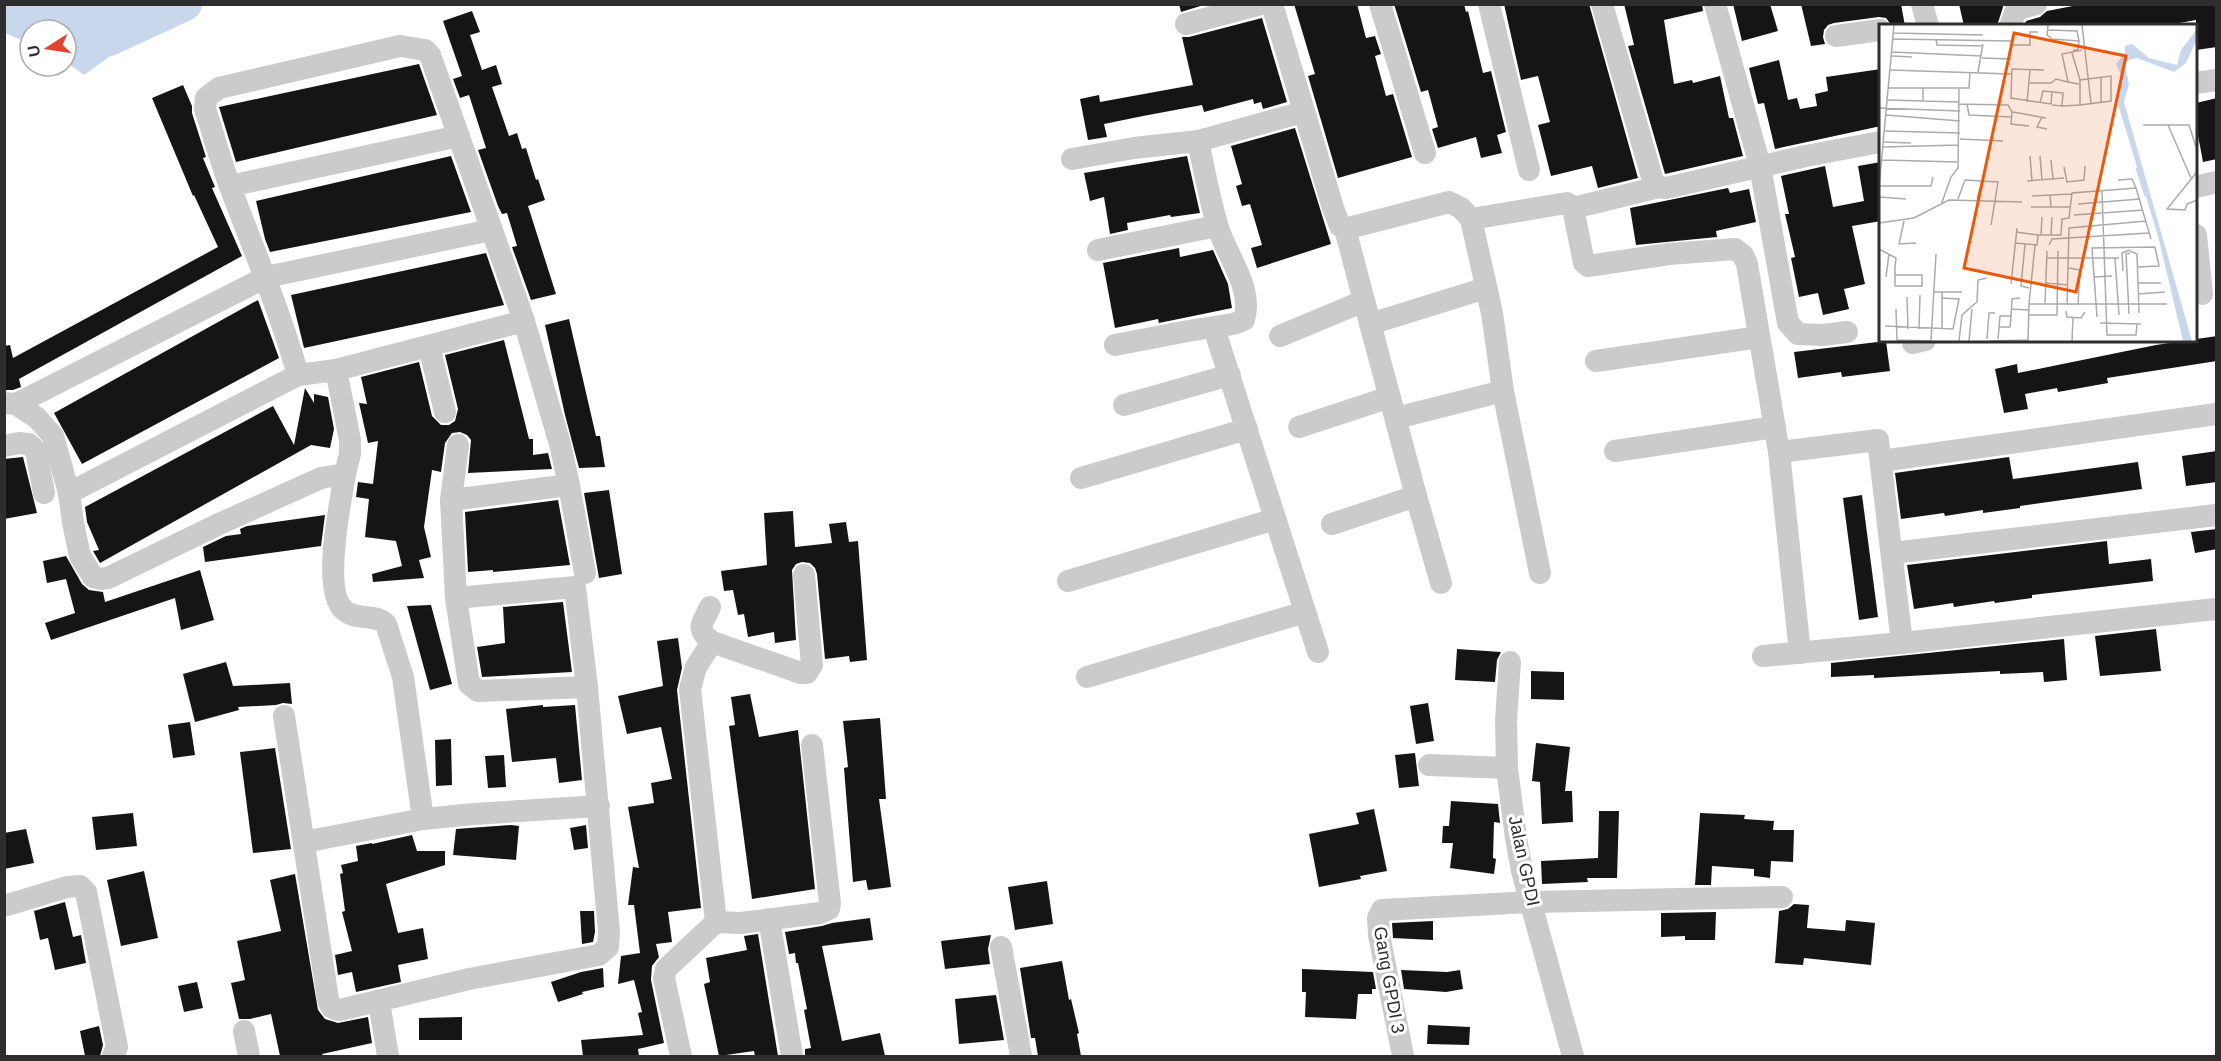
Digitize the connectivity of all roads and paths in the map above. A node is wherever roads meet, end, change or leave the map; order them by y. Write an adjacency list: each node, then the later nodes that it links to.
1 (1262, 4): 8 (street)
2 (1272, 4): 14 (street)
3 (1380, 4): 18 (street)
4 (1489, 4): 21 (street)
5 (1602, 4): 24 (street)
6 (1715, 4): 20 (street)
7 (2036, 4): 9 (street)
8 (1186, 24)
9 (2011, 24)
10 (1879, 30): 11 (street)
11 (1836, 36)
12 (2217, 80): 13 (street)
13 (2197, 83)
14 (1303, 112): 16 (street); 29 (street)
15 (459, 136): 23 (street); 23 (street); 30 (street)
16 (1198, 141): 19 (street); 28 (street)
17 (1879, 142): 20 (street)
18 (1425, 153)
19 (1072, 159)
20 (1760, 166): 24 (street); 40 (street)
21 (1528, 170)
22 (2217, 183): 25 (street)
23 (230, 186): 33 (street)
24 (1659, 187): 26 (street)
25 (2197, 187)
26 (1574, 208): 27 (street); 42 (street)
27 (1470, 219): 29 (street); 34 (street)
28 (1217, 226): 32 (street); 39 (street)
29 (1345, 229): 36 (street)
30 (491, 230): 33 (street); 37 (street)
31 (2197, 241): 35 (street)
32 (1098, 250)
33 (266, 277): 47 (street); 50 (street)
34 (1486, 288): 38 (street); 49 (street)
35 (2205, 293)
36 (1364, 301): 38 (street); 41 (street)
37 (524, 321): 44 (street); 65 (street)
38 (1370, 324): 52 (street)
39 (1214, 328): 43 (street); 48 (street)
40 (1847, 332)
41 (1280, 336)
42 (1759, 337): 45 (street); 55 (street)
43 (1115, 345)
44 (429, 346): 46 (street); 53 (street)
45 (1596, 361)
46 (336, 370): 47 (street); 63 (street)
47 (298, 375): 67 (street)
48 (1230, 375): 51 (street); 57 (street)
49 (1503, 391): 52 (street); 75 (street)
50 (10, 404): 67 (street)
51 (1124, 405)
52 (1393, 408): 56 (street); 68 (street)
53 (445, 412)
54 (2217, 414): 62 (street)
55 (1774, 427): 60 (street); 61 (street)
56 (1299, 428)
57 (1247, 429): 64 (street); 71 (street)
58 (458, 445): 69 (street)
59 (4, 446): 66 (street)
60 (1615, 451)
61 (1779, 452): 62 (street); 85 (street)
62 (1881, 460): 73 (street)
63 (345, 474): 67 (street); 96 (street)
64 (1081, 477)
65 (569, 485): 69 (street); 74 (street)
66 (44, 493)
67 (69, 493)
68 (1416, 496): 72 (street); 78 (street)
69 (451, 500): 79 (street)
70 (2217, 515): 73 (street)
71 (1275, 519): 77 (street); 82 (street)
72 (1332, 524)
73 (1892, 553): 83 (street)
74 (585, 573)
75 (1540, 573)
76 (804, 575): 86 (street)
77 (1068, 581)
78 (1441, 583)
79 (456, 598): 90 (street); 90 (street)
80 (710, 607): 86 (street)
81 (2217, 609): 83 (street)
82 (1305, 612): 84 (street); 89 (street)
83 (1902, 643): 85 (street)
84 (1318, 652)
85 (1800, 652): 87 (street)
86 (705, 653): 102 (street)
87 (1763, 656)
88 (1510, 662): 94 (street, Jalan GPDI)
89 (1087, 677)
90 (587, 687): 95 (street)
91 (284, 716): 97 (street)
92 (812, 745): 101 (street)
93 (1429, 765): 94 (street)
94 (1507, 768): 99 (street, Jalan GPDI)
95 (599, 806): 96 (street); 104 (street)
96 (423, 819): 97 (street)
97 (304, 842): 104 (street)
98 (1782, 897): 99 (street)
99 (1532, 902): 112 (street, Gang GPDI 3); 113 (street, Jalan GPDI)
100 (4, 906): 106 (street)
101 (769, 919): 102 (street); 110 (street)
102 (716, 921): 109 (street)
103 (1001, 947): 111 (street)
104 (379, 1002): 108 (street)
105 (244, 1030): 107 (street)
106 (113, 1056)
107 (249, 1056)
108 (388, 1056)
109 (681, 1056)
110 (792, 1056)
111 (1021, 1056)
112 (1403, 1056)
113 (1573, 1056)

